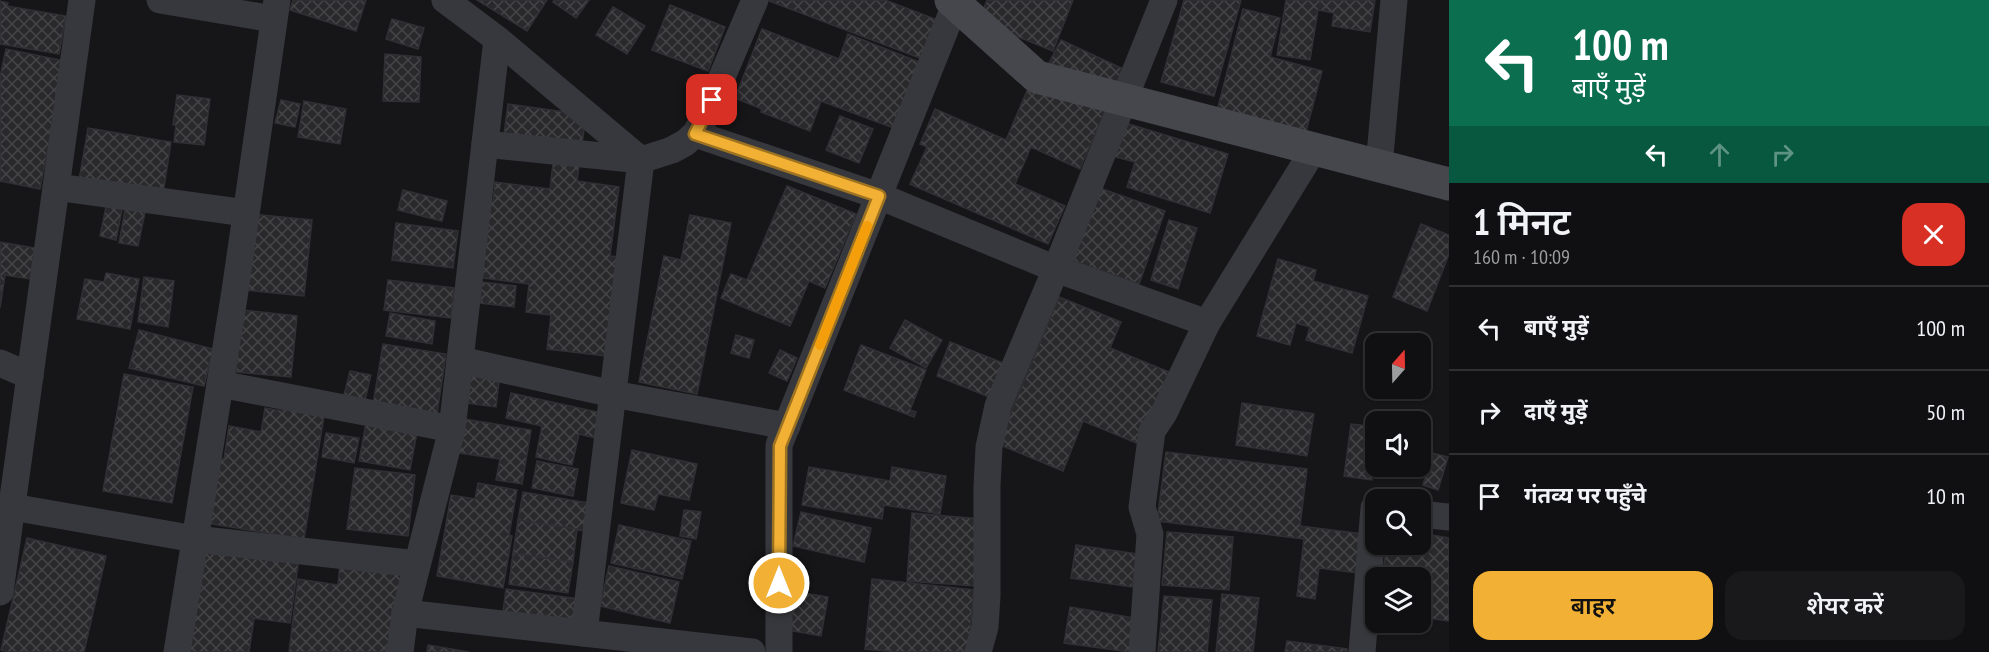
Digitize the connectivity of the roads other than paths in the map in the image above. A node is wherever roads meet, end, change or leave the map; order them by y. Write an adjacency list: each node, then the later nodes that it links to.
1 (82, 0): 17 (street)
2 (160, 0): 8 (street)
3 (446, 0): 9 (street)
4 (755, 0): 11 (street)
5 (1164, 0): 10 (street)
6 (1394, 0): 15 (street)
7 (954, 1): 10 (street); 18 (street)
8 (275, 10): 19 (street)
9 (497, 39): 12 (street); 14 (street)
10 (1123, 100): 13 (street); 20 (street)
11 (695, 134): 14 (street); 18 (street)
12 (485, 144): 14 (street); 22 (street)
13 (1314, 149): 15 (street); 21 (street)
14 (641, 160): 26 (street)
15 (1379, 166): 16 (street)
16 (1449, 184)
17 (56, 187): 19 (street); 24 (street)
18 (879, 196): 20 (street); 27 (street)
19 (246, 213): 25 (street)
20 (1056, 269): 21 (street); 42 (street)
21 (1207, 323): 43 (street)
22 (460, 360): 26 (street); 28 (street)
23 (0, 363): 24 (street)
24 (30, 376): 29 (street)
25 (220, 384): 28 (street); 32 (street)
26 (613, 394): 27 (street); 37 (street)
27 (787, 426): 41 (street)
28 (452, 429): 34 (street)
29 (12, 507): 32 (street); 35 (street)
30 (1431, 515): 31 (street)
31 (1449, 517)
32 (195, 539): 34 (street); 38 (street)
33 (1370, 555): 44 (street)
34 (417, 564): 36 (street)
35 (0, 592)
36 (405, 613): 37 (street); 39 (street)
37 (584, 633): 40 (street)
38 (177, 652)
39 (400, 652)
40 (752, 652)
41 (778, 652)
42 (978, 652)
43 (1142, 652)
44 (1362, 652)

